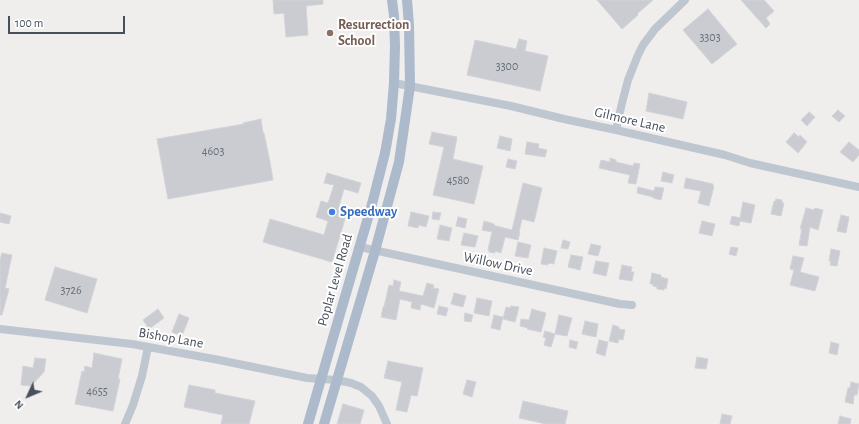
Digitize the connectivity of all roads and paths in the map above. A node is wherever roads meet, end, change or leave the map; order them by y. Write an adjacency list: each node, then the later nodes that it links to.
1 (392, 0): 4 (main road, Poplar Level Road)
2 (407, 0): 5 (main road)
3 (685, 0): 6 (street)
4 (394, 83): 5 (street, Gilmore Lane); 8 (main road, Poplar Level Road)
5 (410, 86): 6 (street, Gilmore Lane); 9 (main road)
6 (616, 130): 7 (street, Gilmore Lane)
7 (859, 187)
8 (360, 248): 9 (street, Willow Drive); 13 (main road, Poplar Level Road)
9 (375, 251): 10 (street, Willow Drive); 14 (main road)
10 (632, 305)
11 (0, 329): 12 (street, Bishop Lane)
12 (148, 347): 13 (street, Bishop Lane); 15 (street)
13 (321, 379): 14 (street, Bishop Lane); 16 (main road, Poplar Level Road)
14 (337, 380): 17 (main road); 18 (street, Bishop Lane)
15 (125, 424)
16 (308, 424)
17 (324, 424)
18 (387, 424)

